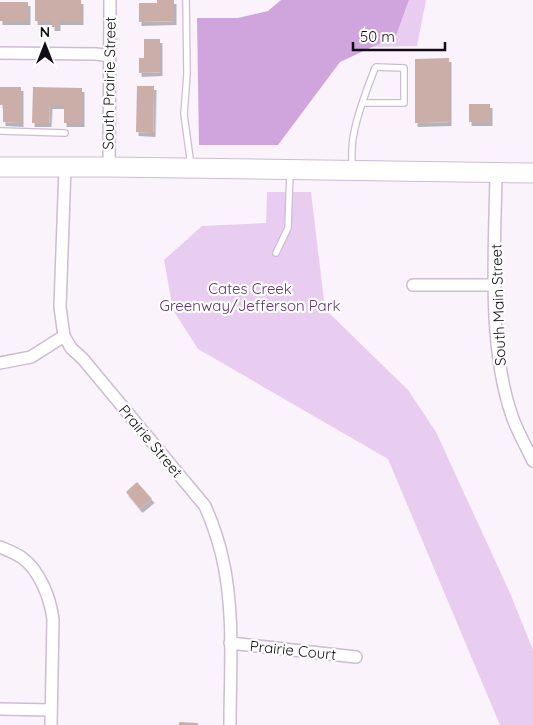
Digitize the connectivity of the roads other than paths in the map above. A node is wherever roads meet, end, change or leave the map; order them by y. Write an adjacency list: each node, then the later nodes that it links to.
1 (110, 0): 4 (street, South Prairie Street)
2 (186, 0): 11 (lane)
3 (0, 53): 4 (street)
4 (110, 56): 10 (street, South Prairie Street)
5 (363, 103): 5 (lane); 13 (lane)
6 (0, 131): 7 (lane)
7 (65, 133)
8 (0, 167): 9 (highway)
9 (65, 167): 10 (highway); 19 (street)
10 (108, 167): 11 (highway)
11 (191, 168): 12 (highway)
12 (290, 170): 13 (highway); 16 (lane)
13 (352, 170): 14 (highway)
14 (496, 173): 15 (highway); 18 (street, South Main Street)
15 (533, 173)
16 (276, 253)
17 (413, 285): 18 (street)
18 (495, 285): 21 (street, South Main Street)
19 (64, 336): 20 (street); 24 (street, Prairie Street)
20 (0, 363)
21 (527, 437): 22 (street, South Main Street)
22 (533, 461)
23 (0, 547): 27 (street)
24 (230, 643): 25 (street, Prairie Court); 29 (street, Prairie Street)
25 (356, 657)
26 (0, 709): 27 (street)
27 (51, 710): 28 (street)
28 (50, 725)
29 (230, 725)

